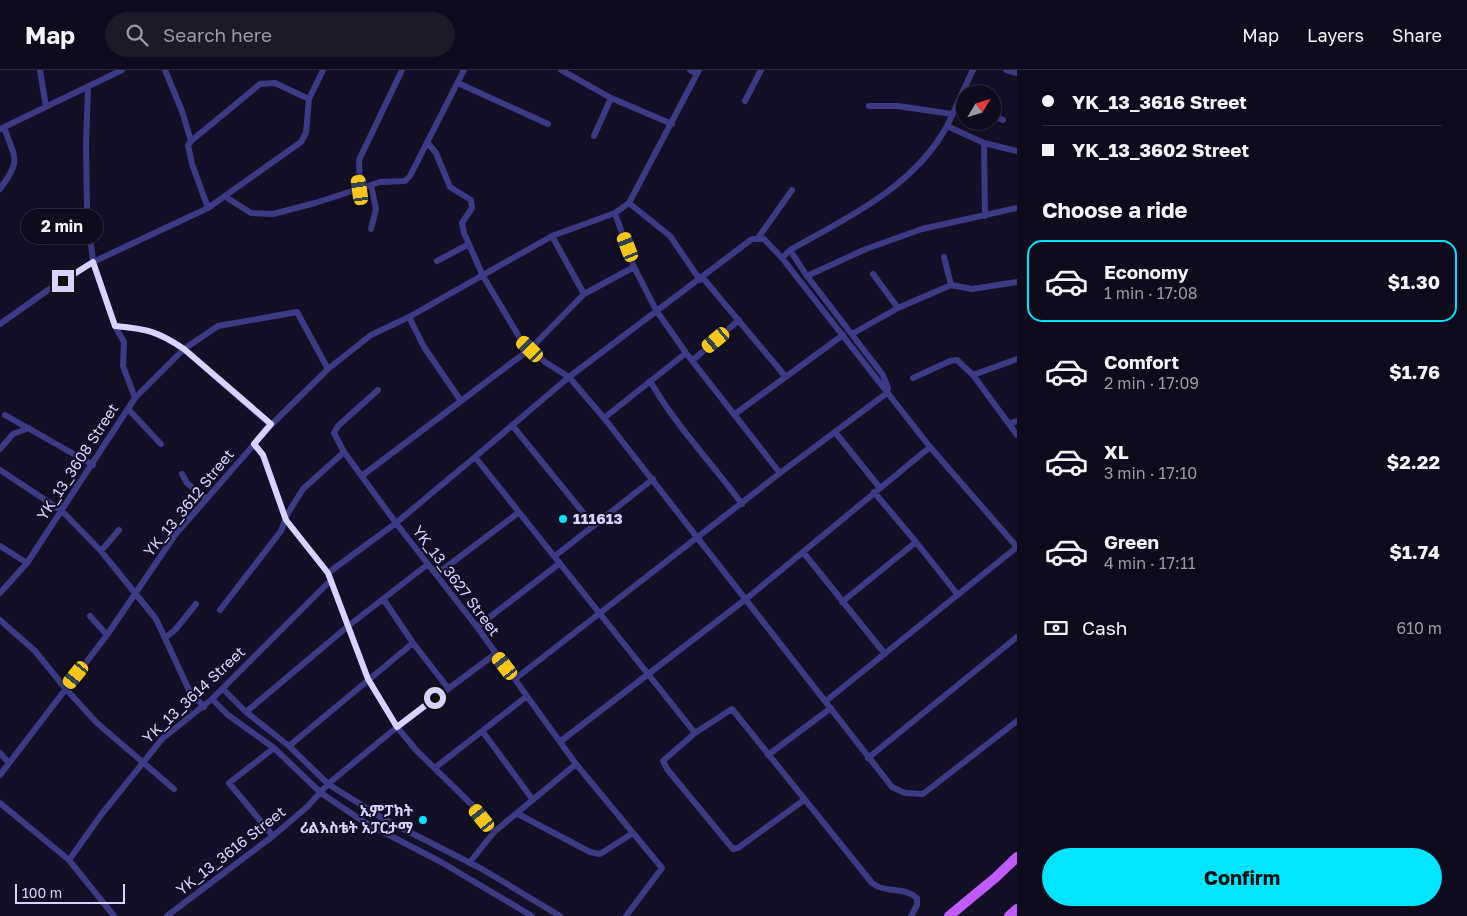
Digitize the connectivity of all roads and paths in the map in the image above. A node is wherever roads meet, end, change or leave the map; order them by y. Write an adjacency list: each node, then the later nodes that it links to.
1 (40, 70): 21 (street)
2 (122, 70): 16 (street)
3 (166, 70): 29 (street)
4 (323, 70): 18 (street)
5 (402, 70): 35 (street)
6 (464, 70): 14 (street)
7 (562, 70): 17 (street)
8 (690, 70): 12 (street)
9 (761, 70): 19 (street)
10 (972, 70): 15 (street)
11 (1006, 70): 13 (street)
12 (698, 72): 25 (street)
13 (1017, 73)
14 (458, 83): 24 (street); 30 (street)
15 (967, 85)
16 (88, 88): 21 (street); 51 (street)
17 (610, 98): 25 (street); 28 (street)
18 (309, 99): 29 (street); 37 (street)
19 (746, 101)
20 (869, 106): 23 (street)
21 (46, 107): 27 (street)
22 (956, 109): 23 (street)
23 (952, 114): 26 (street)
24 (548, 124)
25 (672, 124): 38 (street)
26 (947, 126): 31 (street); 47 (street)
27 (2, 128): 34 (street)
28 (594, 136)
29 (191, 141): 39 (street)
30 (427, 142): 33 (street); 46 (street)
31 (984, 143): 32 (street); 42 (street)
32 (1017, 151)
33 (371, 185): 35 (street); 43 (street)
34 (0, 189)
35 (360, 190): 37 (street)
36 (792, 190): 45 (street)
37 (226, 197): 39 (street)
38 (629, 203): 41 (street, YK_13_3612 Street); 56 (street)
39 (208, 208): 51 (street)
40 (1017, 208): 42 (street)
41 (615, 213): 44 (street, YK_13_3612 Street); 52 (street)
42 (985, 216): 55 (street)
43 (371, 229)
44 (552, 236): 54 (street, YK_13_3612 Street); 59 (street)
45 (758, 238): 49 (street); 56 (street)
46 (468, 244): 50 (street); 54 (street)
47 (790, 250): 49 (street); 55 (street)
48 (944, 257): 58 (street)
49 (782, 258): 67 (street)
50 (437, 261)
51 (93, 262): 64 (street); 65 (street)
52 (634, 267): 59 (street); 61 (street)
53 (873, 274): 60 (street)
54 (483, 276): 62 (street, YK_13_3612 Street); 69 (street)
55 (807, 276): 66 (street)
56 (702, 279): 61 (street); 63 (street)
57 (1017, 282): 58 (street)
58 (951, 285): 60 (street)
59 (584, 294): 69 (street)
60 (898, 308): 66 (street)
61 (656, 310): 70 (street); 76 (street)
62 (409, 317): 73 (street, YK_13_3612 Street); 82 (street)
63 (740, 320): 72 (street); 75 (street)
64 (0, 324)
65 (115, 326): 68 (street); 81 (street)
66 (852, 334): 80 (street)
67 (843, 335): 75 (street); 80 (street)
68 (184, 349): 73 (street, YK_13_3608 Street); 81 (street, YK_13_3608 Street); 88 (street)
69 (530, 349): 76 (street); 82 (street)
70 (686, 353): 72 (street); 78 (street)
71 (1017, 359): 74 (street)
72 (693, 360): 84 (street)
73 (328, 368): 88 (street, YK_13_3612 Street)
74 (973, 375): 77 (street); 89 (street)
75 (785, 376): 84 (street)
76 (569, 377): 86 (street); 90 (street)
77 (913, 378)
78 (650, 381): 86 (street); 108 (street)
79 (378, 390): 98 (street, YK_13_3627 Street)
80 (887, 393): 92 (street); 96 (street)
81 (135, 398): 83 (street, YK_13_3608 Street)
82 (461, 401): 104 (street)
83 (128, 409): 94 (street); 100 (street, YK_13_3608 Street)
84 (735, 414): 102 (street)
85 (5, 415): 91 (street)
86 (604, 418): 105 (street)
87 (1017, 421): 89 (street)
88 (271, 424): 95 (street, YK_13_3612 Street)
89 (1008, 424): 93 (street)
90 (512, 425): 99 (street); 113 (street)
91 (29, 428): 97 (street); 100 (street)
92 (835, 432): 102 (street); 106 (street)
93 (1017, 435)
94 (161, 444)
95 (254, 444): 107 (street, YK_13_3612 Street); 111 (street)
96 (930, 446): 106 (street); 118 (street)
97 (0, 449)
98 (344, 452): 104 (street, YK_13_3627 Street); 111 (street)
99 (475, 456): 110 (street); 112 (street)
100 (93, 465): 109 (street, YK_13_3608 Street)
101 (0, 470): 109 (street)
102 (780, 472): 108 (street)
103 (182, 474): 107 (street)
104 (363, 475): 112 (street, YK_13_3627 Street)
105 (653, 478): 113 (street); 115 (street)
106 (877, 490): 116 (street); 120 (street)
107 (206, 498): 128 (street, YK_13_3612 Street)
108 (742, 504): 115 (street)
109 (62, 511): 119 (street); 122 (street, YK_13_3608 Street)
110 (518, 513): 121 (street); 126 (street)
111 (286, 520): 125 (street); 135 (street)
112 (396, 523): 124 (street, YK_13_3627 Street); 125 (street)
113 (594, 526): 121 (street)
114 (119, 530): 119 (street)
115 (698, 537): 131 (street); 136 (street)
116 (916, 542): 130 (street); 133 (street)
117 (0, 546): 122 (street)
118 (1017, 547): 130 (street)
119 (101, 551): 128 (street)
120 (803, 552): 131 (street); 133 (street)
121 (555, 556): 123 (street)
122 (27, 563): 129 (street, YK_13_3608 Street)
123 (560, 563): 136 (street); 140 (street)
124 (428, 564): 126 (street, YK_13_3627 Street); 132 (street)
125 (328, 573): 127 (street)
126 (437, 574): 140 (street, YK_13_3627 Street)
127 (330, 581): 139 (street); 152 (street, YK_13_3614 Street)
128 (137, 592): 141 (street, YK_13_3612 Street); 142 (street)
129 (0, 593)
130 (958, 595): 146 (street)
131 (746, 599): 147 (street); 155 (street)
132 (384, 600): 139 (street); 144 (street)
133 (842, 602): 146 (street)
134 (196, 604): 142 (street)
135 (220, 610)
136 (598, 613): 147 (street); 149 (street)
137 (90, 616): 141 (street)
138 (0, 620): 150 (street)
139 (347, 627): 148 (street); 158 (street)
140 (477, 627): 145 (street, YK_13_3627 Street)
141 (108, 635): 150 (street, YK_13_3612 Street)
142 (166, 637): 156 (street)
143 (1017, 637): 168 (street)
144 (413, 643): 148 (street); 151 (street)
145 (495, 654): 149 (street, YK_13_3627 Street); 151 (street, YK_13_3616 Street)
146 (885, 654): 155 (street)
147 (649, 675): 162 (street); 163 (street)
148 (368, 679): 160 (street); 164 (street)
149 (515, 679): 153 (street, YK_13_3627 Street)
150 (65, 688): 169 (street); 170 (street, YK_13_3612 Street)
151 (448, 688): 160 (street, YK_13_3616 Street)
152 (223, 689): 154 (street, YK_13_3614 Street); 158 (street)
153 (527, 696): 161 (street); 163 (street, YK_13_3627 Street)
154 (212, 699): 156 (street, YK_13_3614 Street); 165 (street)
155 (826, 701): 157 (street)
156 (204, 707): 169 (street, YK_13_3614 Street)
157 (830, 708): 167 (street); 168 (street)
158 (246, 712): 164 (street)
159 (1017, 721): 168 (street)
160 (397, 727): 172 (street); 174 (street, YK_13_3616 Street)
161 (483, 732): 172 (street); 177 (street)
162 (695, 733): 167 (street); 178 (street)
163 (561, 741): 171 (street, YK_13_3627 Street)
164 (289, 746): 174 (street)
165 (274, 748): 176 (street); 183 (street)
166 (0, 753): 170 (street)
167 (768, 755): 178 (street)
168 (868, 758)
169 (143, 761): 175 (street); 185 (street, YK_13_3614 Street)
170 (9, 763): 173 (street, YK_13_3612 Street)
171 (576, 764): 177 (street); 182 (street, YK_13_3627 Street)
172 (436, 767): 181 (street)
173 (0, 775)
174 (328, 784): 176 (street, YK_13_3616 Street); 186 (street)
175 (174, 789)
176 (322, 793): 183 (street, YK_13_3616 Street); 190 (street)
177 (533, 800): 180 (street)
178 (804, 800): 193 (street)
179 (0, 803): 185 (street)
180 (518, 814): 181 (street); 182 (street)
181 (494, 832): 186 (street)
182 (632, 833): 192 (street, YK_13_3627 Street)
183 (273, 836): 189 (street, YK_13_3616 Street)
184 (1017, 857): 194 (main road)
185 (68, 860): 188 (street)
186 (470, 862): 191 (street)
187 (1017, 908): 195 (main road)
188 (114, 916)
189 (167, 916)
190 (532, 916)
191 (560, 916)
192 (626, 916)
193 (910, 916)
194 (948, 916)
195 (1010, 916)

